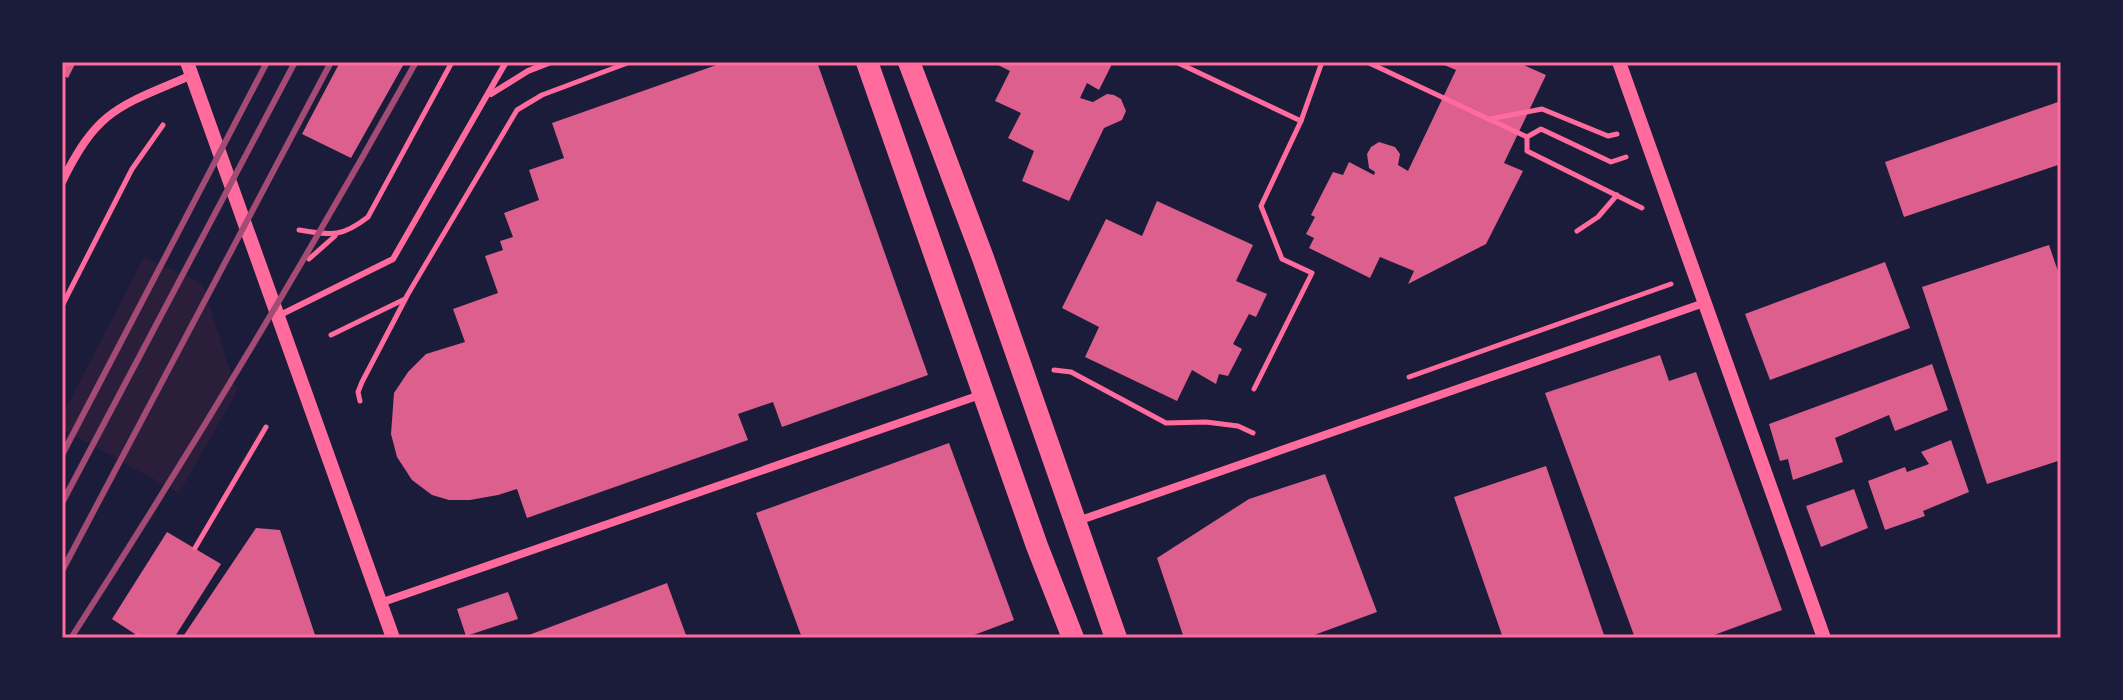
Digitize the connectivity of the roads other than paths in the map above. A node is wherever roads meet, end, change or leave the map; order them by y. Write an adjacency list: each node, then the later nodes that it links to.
1 (506, 62): 7 (lane)
2 (551, 62): 7 (lane)
3 (867, 62): 11 (highway)
4 (909, 62): 12 (highway)
5 (1619, 62): 9 (street)
6 (190, 69): 8 (street); 10 (street)
7 (488, 96): 10 (lane)
8 (62, 182)
9 (1704, 303): 12 (street); 17 (street)
10 (278, 316): 13 (street)
11 (984, 394): 13 (street); 15 (highway)
12 (1075, 522): 16 (highway)
13 (380, 603): 14 (street)
14 (393, 638)
15 (1073, 638)
16 (1116, 638)
17 (1824, 638)

